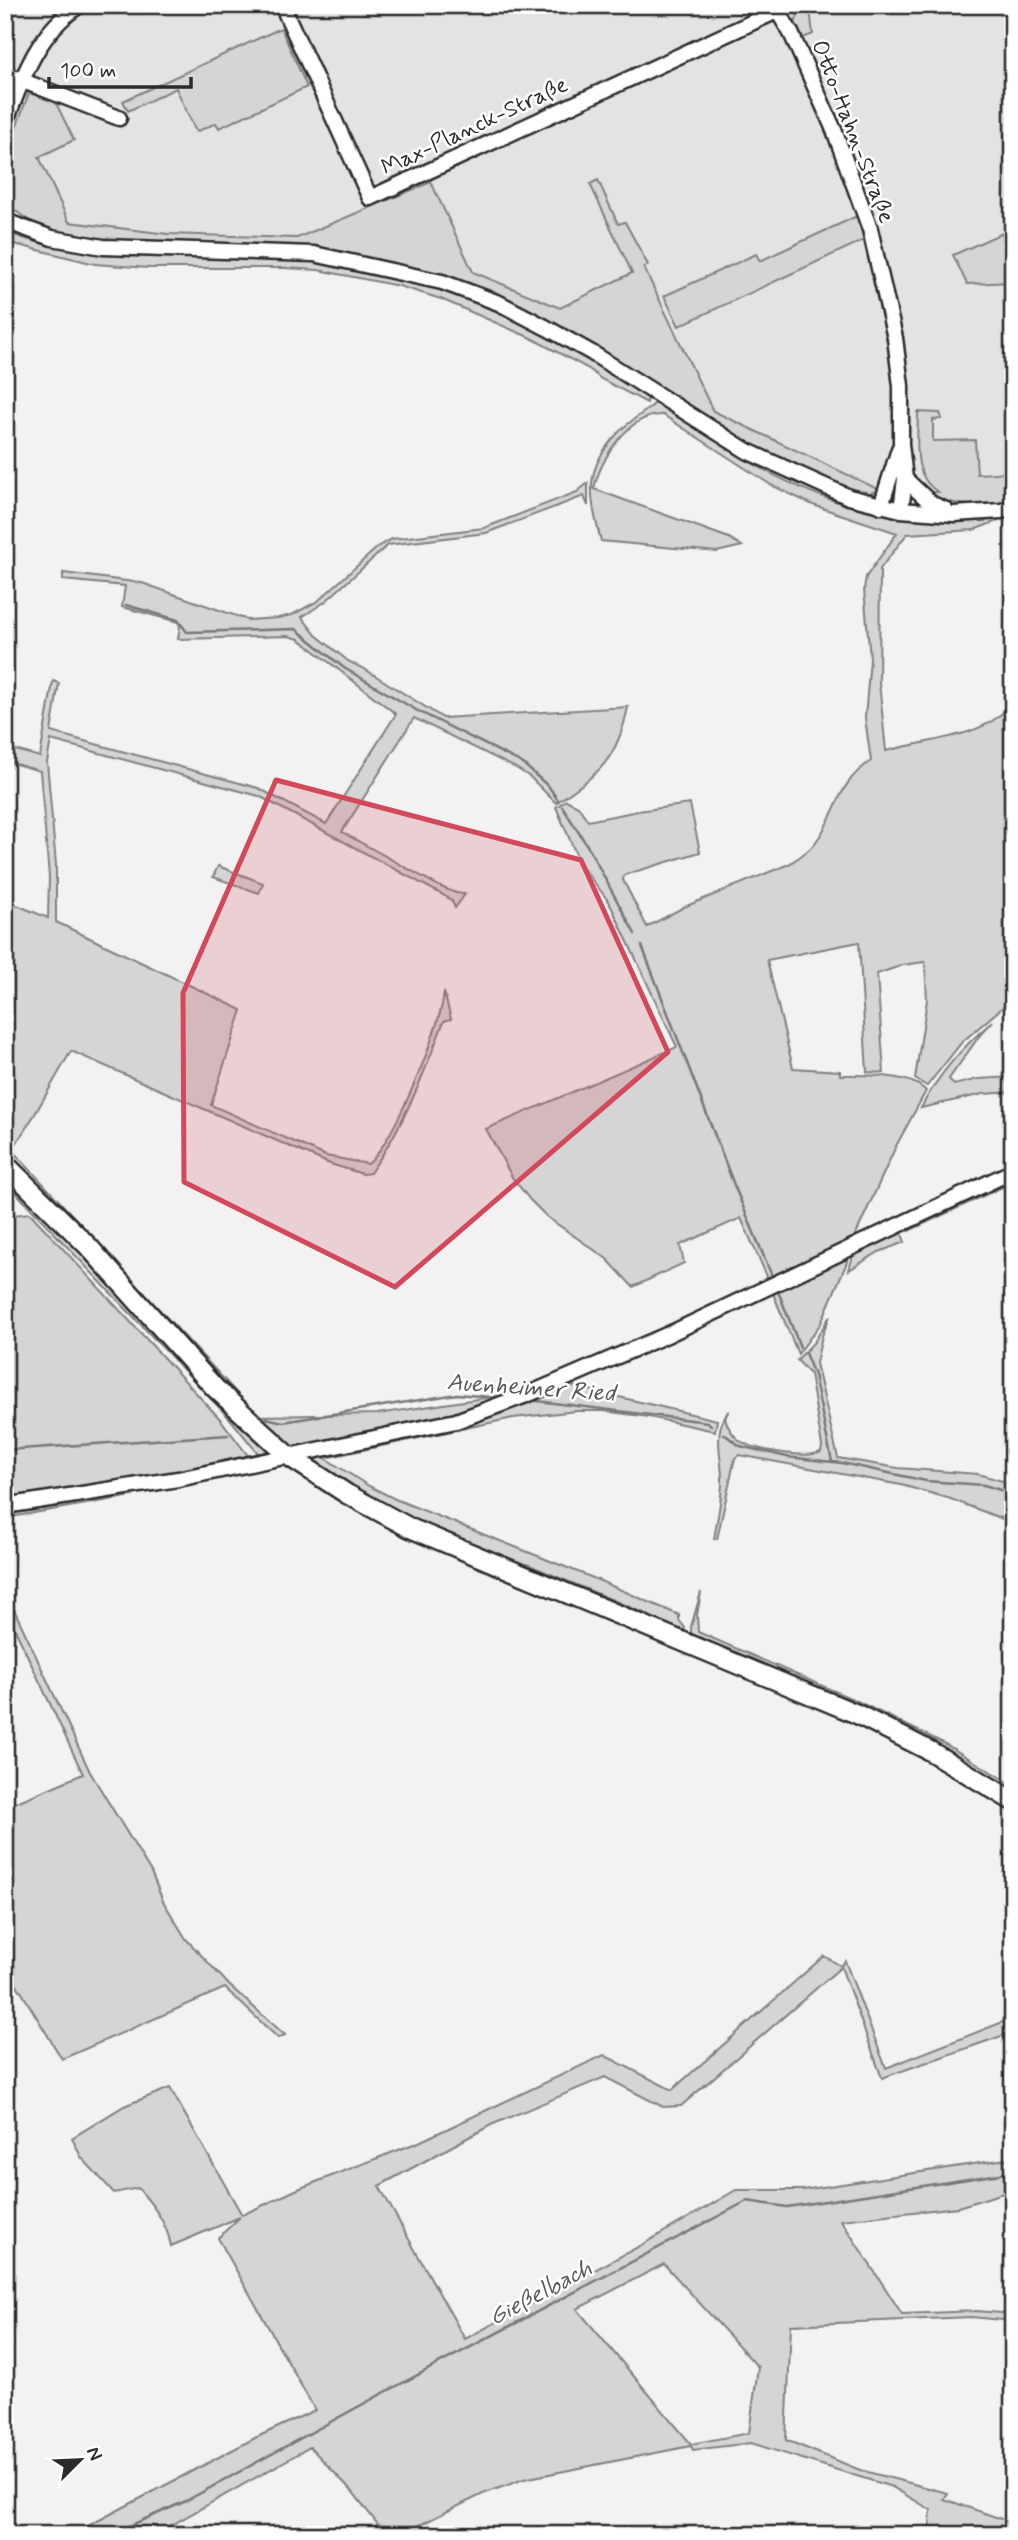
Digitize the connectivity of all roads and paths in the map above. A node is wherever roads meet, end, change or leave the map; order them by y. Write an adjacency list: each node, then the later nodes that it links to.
1 (80, 5): 5 (street)
2 (282, 5): 3 (street, Max-Planck-Straße)
3 (781, 7): 11 (street, Otto-Hahn-Straße)
4 (5, 74): 5 (street)
5 (21, 80): 6 (street); 7 (street)
6 (119, 118)
7 (5, 124)
8 (5, 210): 10 (street)
9 (5, 221): 10 (street)
10 (20, 226): 13 (street)
11 (901, 444): 12 (street); 13 (street)
12 (905, 479): 15 (street); 16 (street)
13 (881, 506): 15 (street)
14 (1013, 508): 16 (street)
15 (901, 510): 16 (street)
16 (954, 514)
17 (5, 1164): 19 (main road)
18 (1013, 1171): 19 (street)
19 (290, 1457): 20 (street); 21 (main road)
20 (5, 1506)
21 (1013, 1801)

